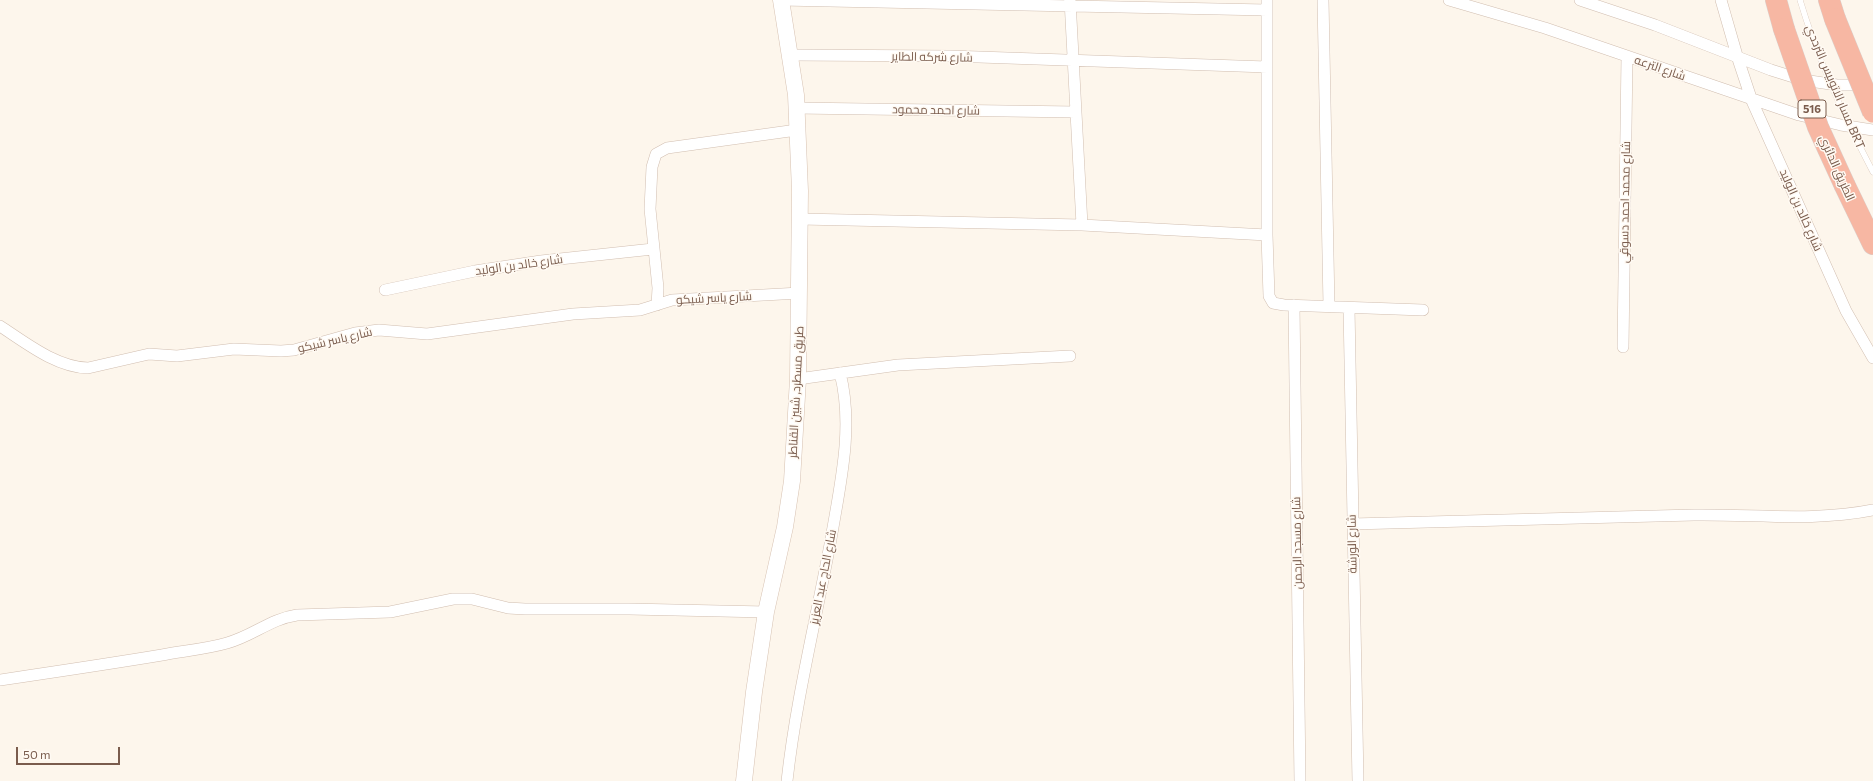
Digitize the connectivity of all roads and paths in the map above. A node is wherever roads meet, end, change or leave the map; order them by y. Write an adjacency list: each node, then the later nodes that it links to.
1 (781, 0): 8 (street); 11 (main road, طريق مسطرد, شبين القناطر)
2 (1323, 0): 33 (street)
3 (1449, 0): 12 (street, شارع الترعه)
4 (1580, 0): 13 (street)
5 (1721, 0): 13 (street, شارع خالد بن الوليد)
6 (1776, 0): 27 (highway, الطريق الدائري / 516, bridge)
7 (1800, 0): 23 (lane, مسار الاتوبيس الترددي BRT)
8 (1070, 3): 9 (street); 14 (street)
9 (1267, 5): 15 (street)
10 (1832, 10): 20 (highway, bridge)
11 (790, 55): 14 (street, شارع شركه الطاير); 18 (main road, طريق مسطرد, شبين القناطر)
12 (1627, 56): 17 (street, شارع الترعه); 37 (street, شارع محمد احمد دسوقي)
13 (1738, 59): 16 (street); 17 (street, شارع خالد بن الوليد)
14 (1073, 61): 15 (street, شارع شركه الطاير); 19 (street)
15 (1267, 67): 26 (street)
16 (1873, 85)
17 (1752, 101): 22 (street, شارع الترعه); 39 (street, شارع خالد بن الوليد)
18 (796, 108): 19 (street, شارع احمد محمود); 21 (main road, طريق مسطرد, شبين القناطر)
19 (1076, 112): 25 (street)
20 (1873, 112)
21 (797, 130): 24 (main road, طريق مسطرد, شبين القناطر); 28 (street)
22 (1873, 130)
23 (1873, 172)
24 (800, 219): 25 (street); 30 (main road, طريق مسطرد, شبين القناطر)
25 (1082, 225): 26 (street)
26 (1267, 235): 32 (street)
27 (1873, 244)
28 (653, 250): 29 (street, شارع خالد بن الوليد); 31 (street)
29 (385, 290)
30 (800, 293): 31 (street, شارع ياسر شيكو); 41 (main road, طريق مسطرد, شبين القناطر)
31 (657, 305): 36 (street, شارع ياسر شيكو)
32 (1294, 305): 33 (street); 48 (street, شارع مسجد الرحمن)
33 (1329, 306): 34 (street)
34 (1349, 308): 35 (street); 43 (street, شارع الورشة)
35 (1423, 310)
36 (0, 326)
37 (1623, 348)
38 (1070, 356): 40 (street)
39 (1873, 358)
40 (835, 374): 41 (street); 47 (street, شارع الحاج عبد العزيز)
41 (803, 379): 44 (main road, طريق مسطرد, شبين القناطر)
42 (1873, 510): 43 (street)
43 (1352, 524): 49 (street, شارع الورشة)
44 (766, 612): 45 (street); 46 (main road, طريق مسطرد, شبين القناطر)
45 (0, 680)
46 (744, 781)
47 (787, 781)
48 (1300, 781)
49 (1358, 781)

